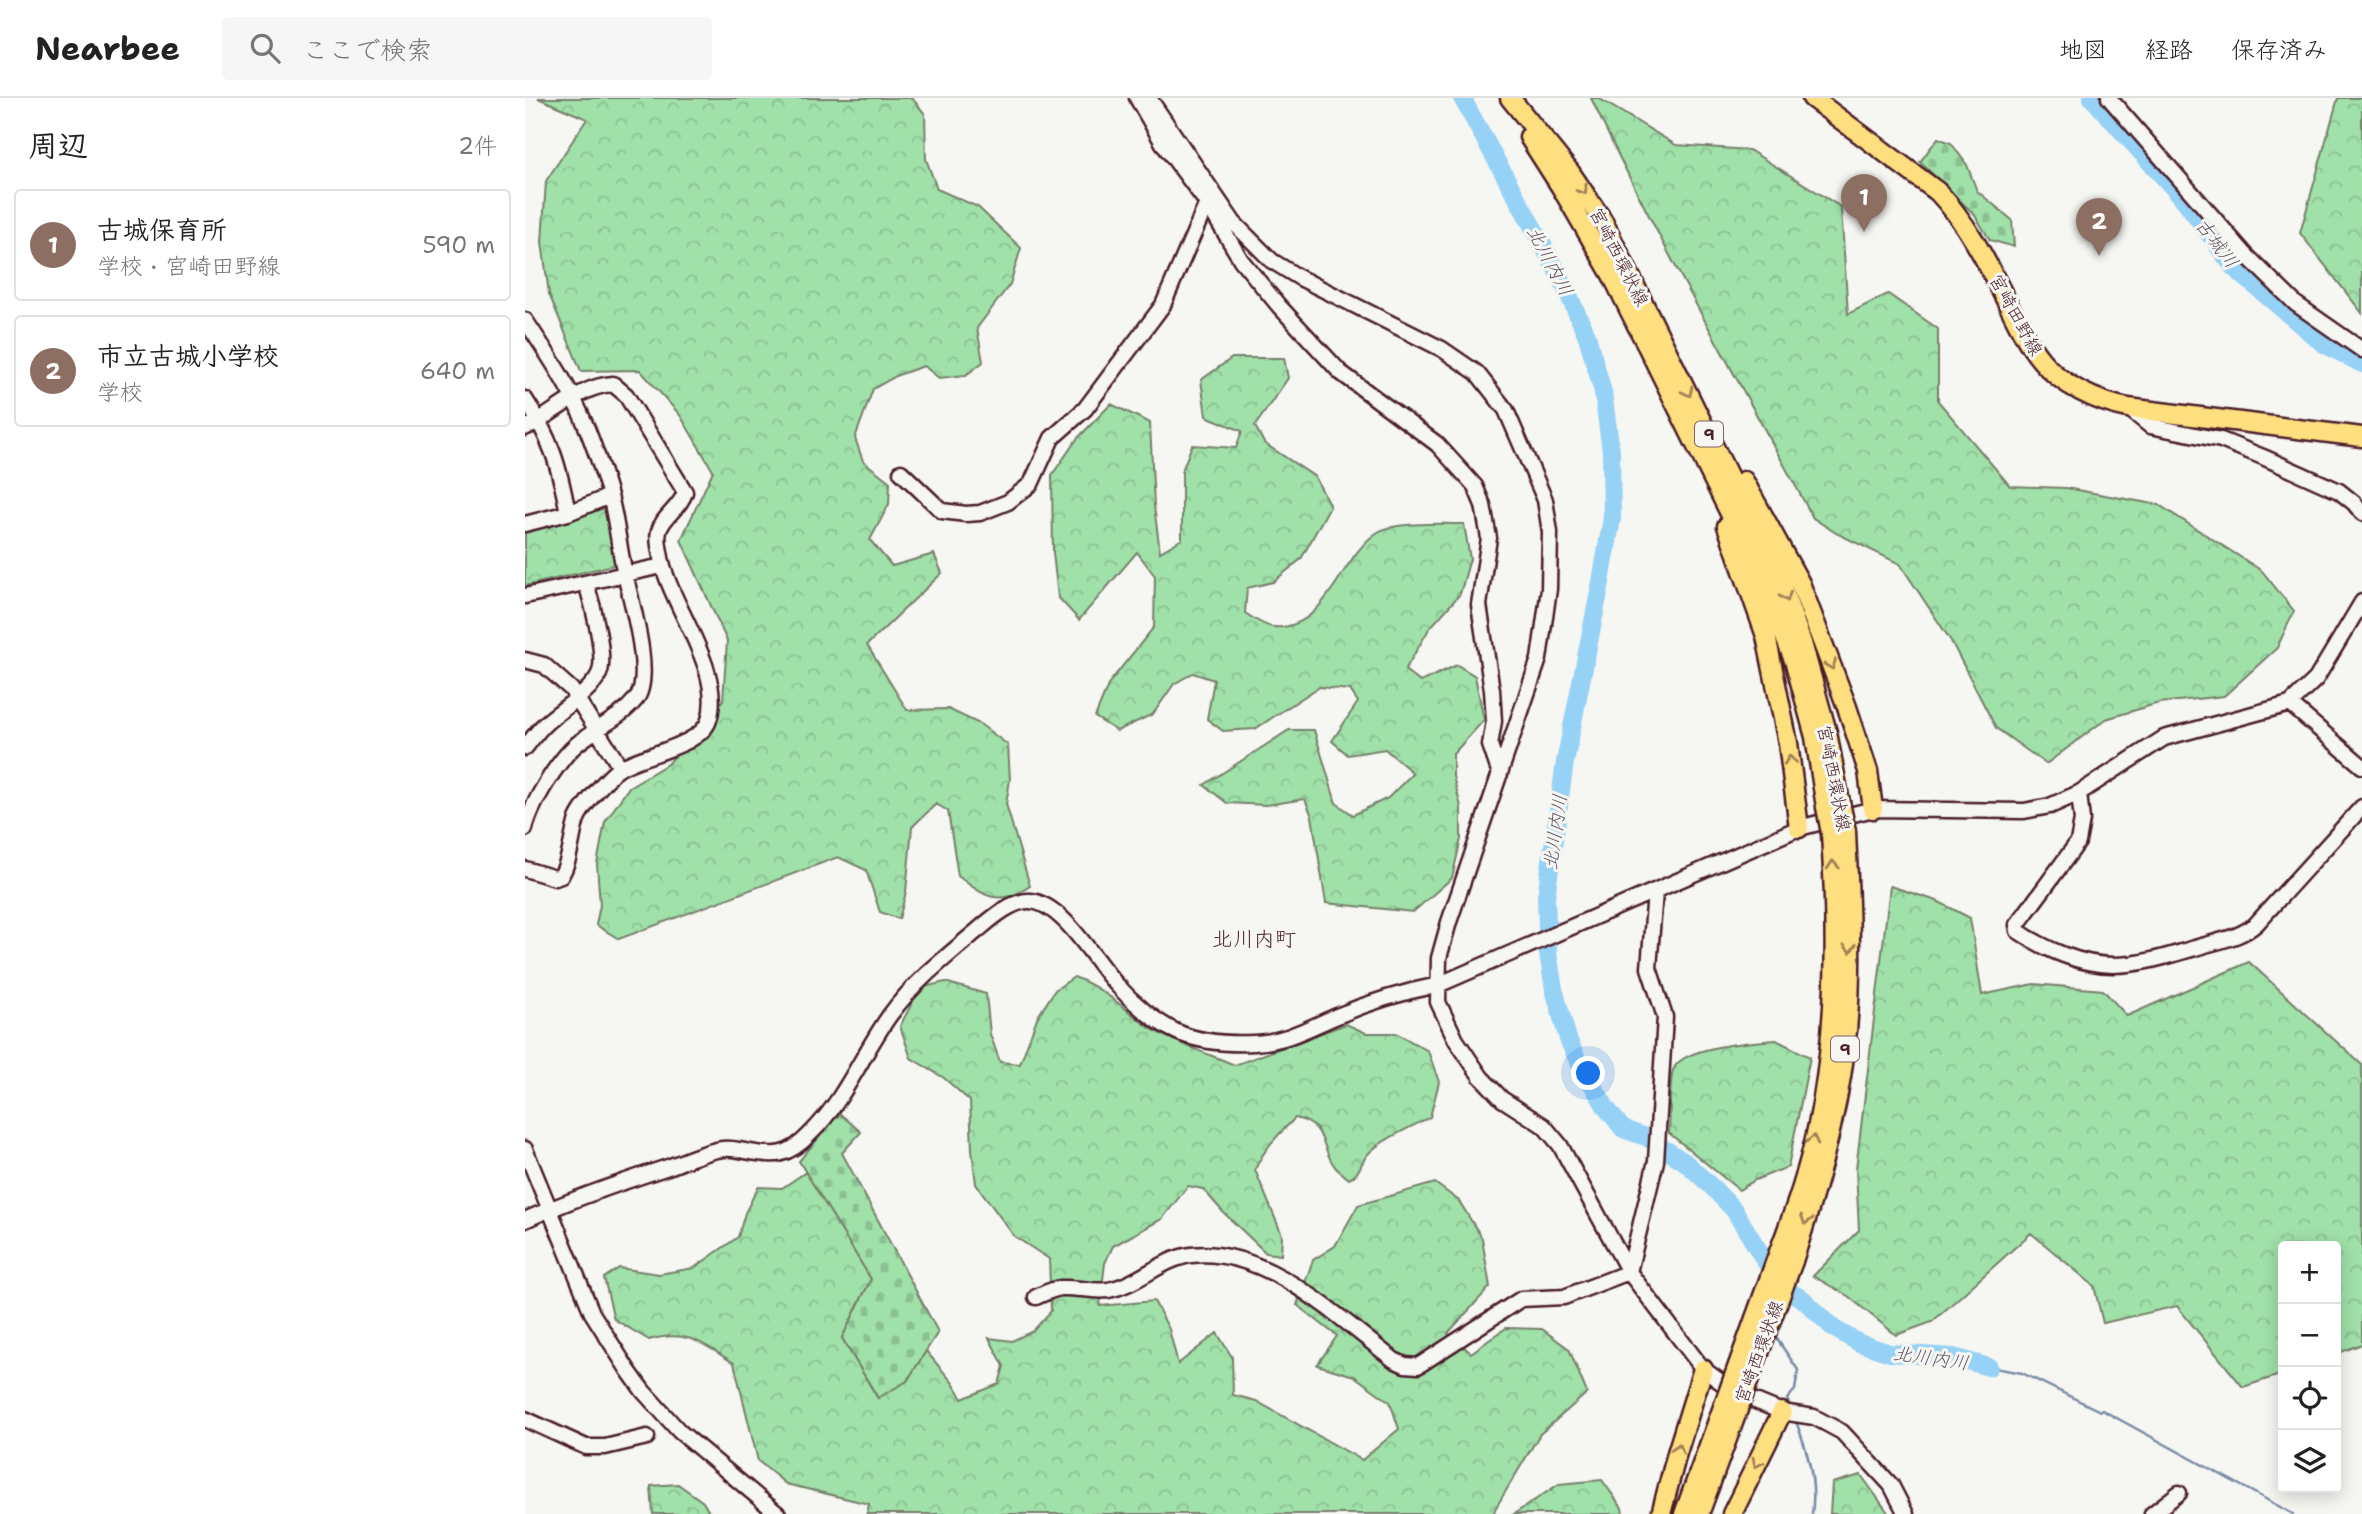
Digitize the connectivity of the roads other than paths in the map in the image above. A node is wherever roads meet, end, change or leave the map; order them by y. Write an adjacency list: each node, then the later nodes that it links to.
1 (1137, 98): 6 (street)
2 (1149, 98): 34 (street)
3 (1508, 98): 15 (main road, 宮崎西環状線 / 9, one-way to 15); 18 (main road, 宮崎西環状線 / 9)
4 (1812, 98): 11 (main road, 宮崎田野線)
5 (2109, 98): 8 (street)
6 (1207, 203): 16 (street); 34 (street)
7 (525, 320): 9 (street)
8 (2362, 350)
9 (572, 397): 12 (street); 17 (street); 22 (street)
10 (525, 400): 12 (street)
11 (2128, 408): 14 (main road, 宮崎田野線); 20 (street)
12 (540, 421): 13 (street); 19 (street)
13 (525, 428)
14 (2362, 436)
15 (1720, 455): 36 (main road, 宮崎西環状線 / 9, one-way to 36); 38 (main road, one-way to 38)
16 (901, 472)
17 (610, 496): 19 (street); 23 (street)
18 (1729, 507): 36 (main road, 宮崎西環状線 / 9); 39 (main road, one-way to 18)
19 (568, 513): 21 (street)
20 (2362, 513)
21 (525, 524)
22 (662, 566): 23 (street); 33 (street)
23 (625, 574): 24 (street); 30 (street)
24 (586, 583): 25 (street); 28 (street)
25 (525, 596)
26 (2362, 602): 29 (street)
27 (525, 660): 28 (street)
28 (577, 697): 30 (street); 31 (street)
29 (2290, 704): 32 (street); 35 (street)
30 (596, 730): 33 (street); 40 (street)
31 (525, 748)
32 (2362, 766)
33 (620, 767): 41 (street)
34 (1500, 774): 43 (street)
35 (2079, 793): 37 (street); 38 (street)
36 (1833, 805): 50 (main road, 宮崎西環状線 / 9, bridge)
37 (2362, 807)
38 (1873, 809): 39 (street)
39 (1799, 828): 42 (street)
40 (525, 829)
41 (525, 870)
42 (1655, 892): 43 (street); 47 (street)
43 (1437, 985): 45 (street); 47 (street)
44 (525, 1149): 45 (street)
45 (551, 1210): 46 (street); 55 (street)
46 (525, 1220)
47 (1629, 1272): 48 (street); 49 (street)
48 (1035, 1297)
49 (1703, 1369): 51 (street); 56 (main road, one-way to 49)
50 (1730, 1410): 57 (main road, 宮崎西環状線 / 9); 58 (main road, 宮崎西環状線 / 9)
51 (1781, 1412): 59 (main road, one-way to 59); 60 (street)
52 (525, 1419): 53 (street)
53 (647, 1437)
54 (2179, 1493): 61 (street)
55 (778, 1514)
56 (1661, 1514)
57 (1684, 1514)
58 (1699, 1514)
59 (1732, 1514)
60 (1906, 1514)
61 (2153, 1514)

